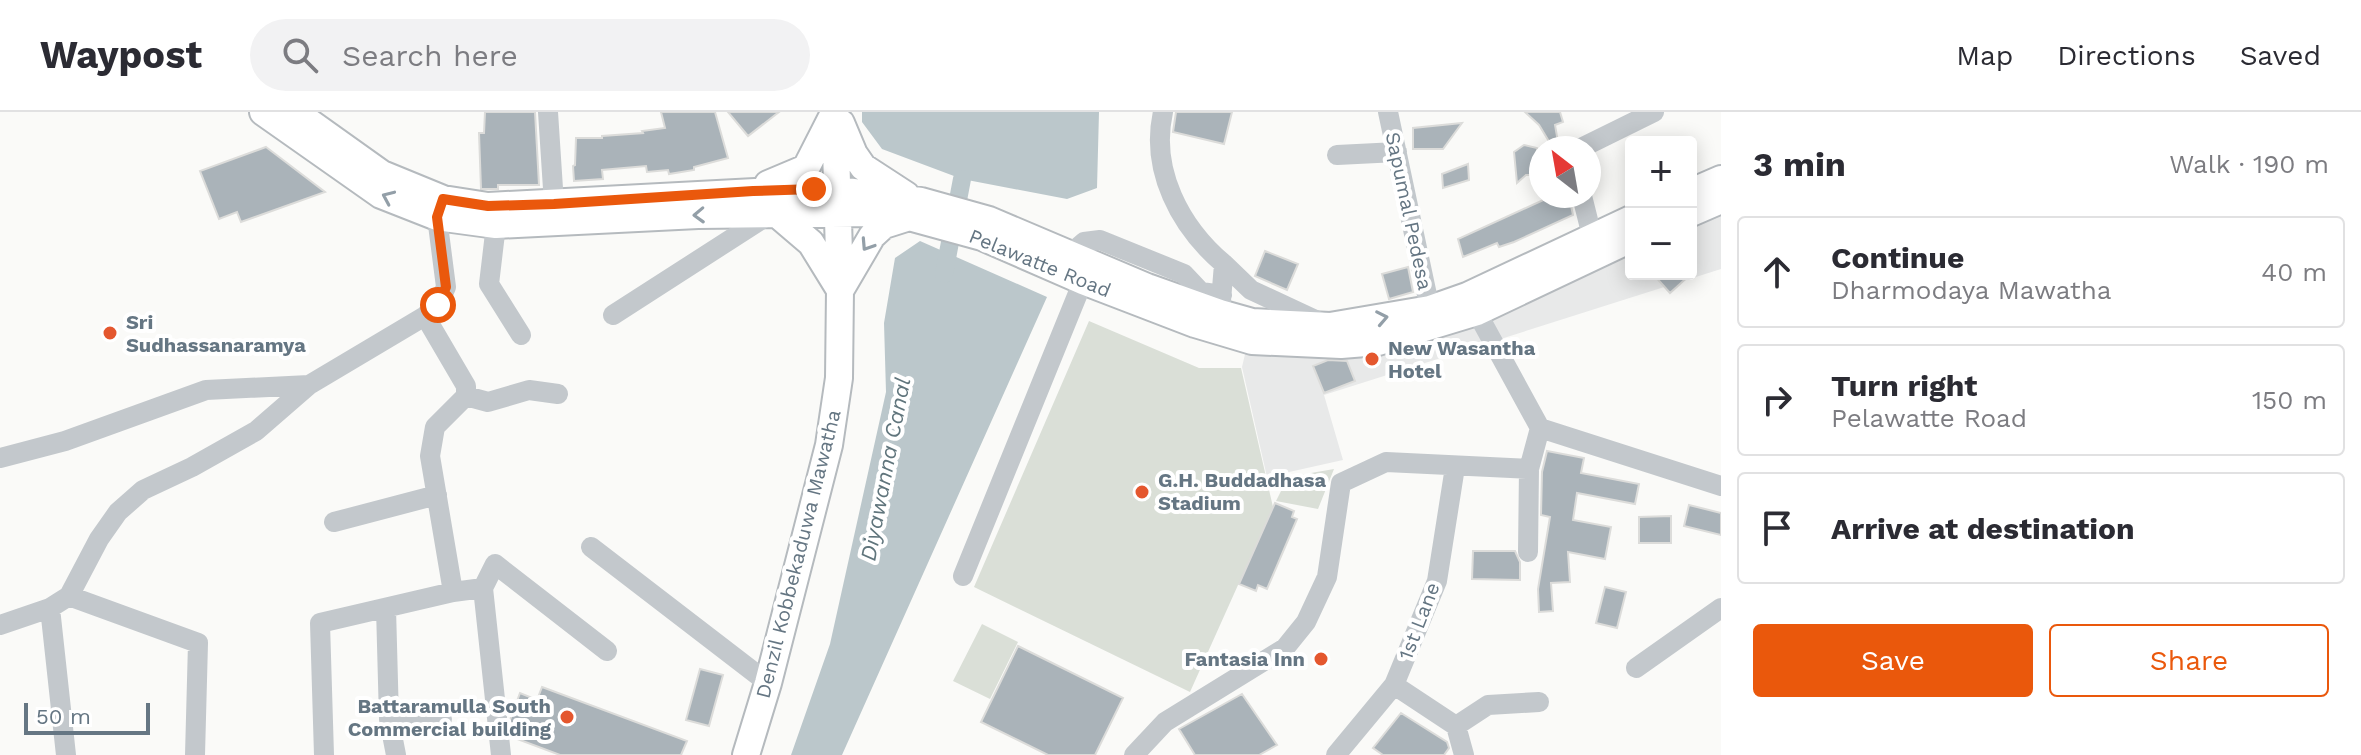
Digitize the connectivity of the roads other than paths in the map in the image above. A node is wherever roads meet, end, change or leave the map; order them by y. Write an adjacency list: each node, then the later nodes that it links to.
1 (263, 112): 7 (main road, Pelawatte Road)
2 (548, 112): 16 (street)
3 (835, 112): 13 (main road); 15 (main road, Denzil Kobbekaduwa Mawatha); 19 (main road)
4 (1163, 112): 27 (street)
5 (1388, 112): 9 (street, Sapumal Pedesa)
6 (1654, 112): 8 (street)
7 (304, 120): 17 (main road, Pelawatte Road)
8 (1601, 138)
9 (1397, 152): 10 (street); 31 (street, Sapumal Pedesa)
10 (1337, 155)
11 (1721, 179): 12 (main road)
12 (1697, 189)
13 (753, 191): 15 (main road, Pelawatte Road); 16 (main road, Pelawatte Road)
14 (1721, 200): 20 (main road)
15 (838, 201): 19 (main road, Pelawatte Road); 21 (main road, Pelawatte Road); 29 (main road, Denzil Kobbekaduwa Mawatha)
16 (554, 204): 17 (main road, Pelawatte Road)
17 (440, 208): 23 (main road, Pelawatte Road); 34 (street)
18 (1586, 208): 26 (street)
19 (914, 209): 24 (main road, Pelawatte Road); 29 (main road, one-way to 29)
20 (1697, 210)
21 (774, 214): 23 (main road, Pelawatte Road, one-way to 23); 29 (main road); 33 (street)
22 (1625, 223): 26 (main road, Pelawatte Road)
23 (496, 225): 36 (street)
24 (986, 228): 28 (main road, Pelawatte Road); 32 (main road, Pelawatte Road)
25 (1625, 240): 26 (main road, Pelawatte Road)
26 (1596, 244): 30 (main road, Pelawatte Road)
27 (1224, 264): 32 (street); 35 (street)
28 (1083, 281): 32 (main road, Pelawatte Road); 49 (street)
29 (840, 290): 59 (main road, Denzil Kobbekaduwa Mawatha)
30 (1472, 304): 31 (main road, Pelawatte Road); 32 (main road, Pelawatte Road); 40 (street)
31 (1430, 309): 35 (main road, Pelawatte Road, one-way to 31)
32 (1209, 310): 35 (main road, Pelawatte Road)
33 (613, 315)
34 (425, 316): 37 (street); 39 (street)
35 (1330, 326)
36 (521, 335)
37 (309, 385): 41 (street); 52 (street)
38 (558, 394): 39 (street)
39 (466, 396): 45 (street)
40 (1540, 428): 43 (street); 44 (street)
41 (0, 458)
42 (1455, 467): 43 (street); 60 (street, 1st Lane); 71 (street)
43 (1529, 469): 48 (street)
44 (1721, 486)
45 (437, 495): 46 (street); 51 (street)
46 (334, 522)
47 (591, 547): 59 (street)
48 (1528, 552)
49 (963, 576)
50 (483, 588): 51 (street); 57 (street); 69 (street)
51 (453, 592): 54 (street)
52 (69, 596): 53 (street); 66 (street)
53 (50, 608): 56 (street); 65 (street)
54 (386, 608): 62 (street); 67 (street)
55 (1721, 608): 58 (street)
56 (0, 625)
57 (607, 651)
58 (1636, 668)
59 (768, 683): 70 (main road, Denzil Kobbekaduwa Mawatha)
60 (1394, 685): 64 (street); 72 (street, 1st Lane)
61 (1539, 702): 64 (street)
62 (389, 719): 63 (street); 68 (street)
63 (442, 719)
64 (1456, 726): 73 (street)
65 (66, 755)
66 (195, 755)
67 (324, 755)
68 (396, 755)
69 (501, 755)
70 (746, 755)
71 (1134, 755)
72 (1336, 755)
73 (1464, 755)

